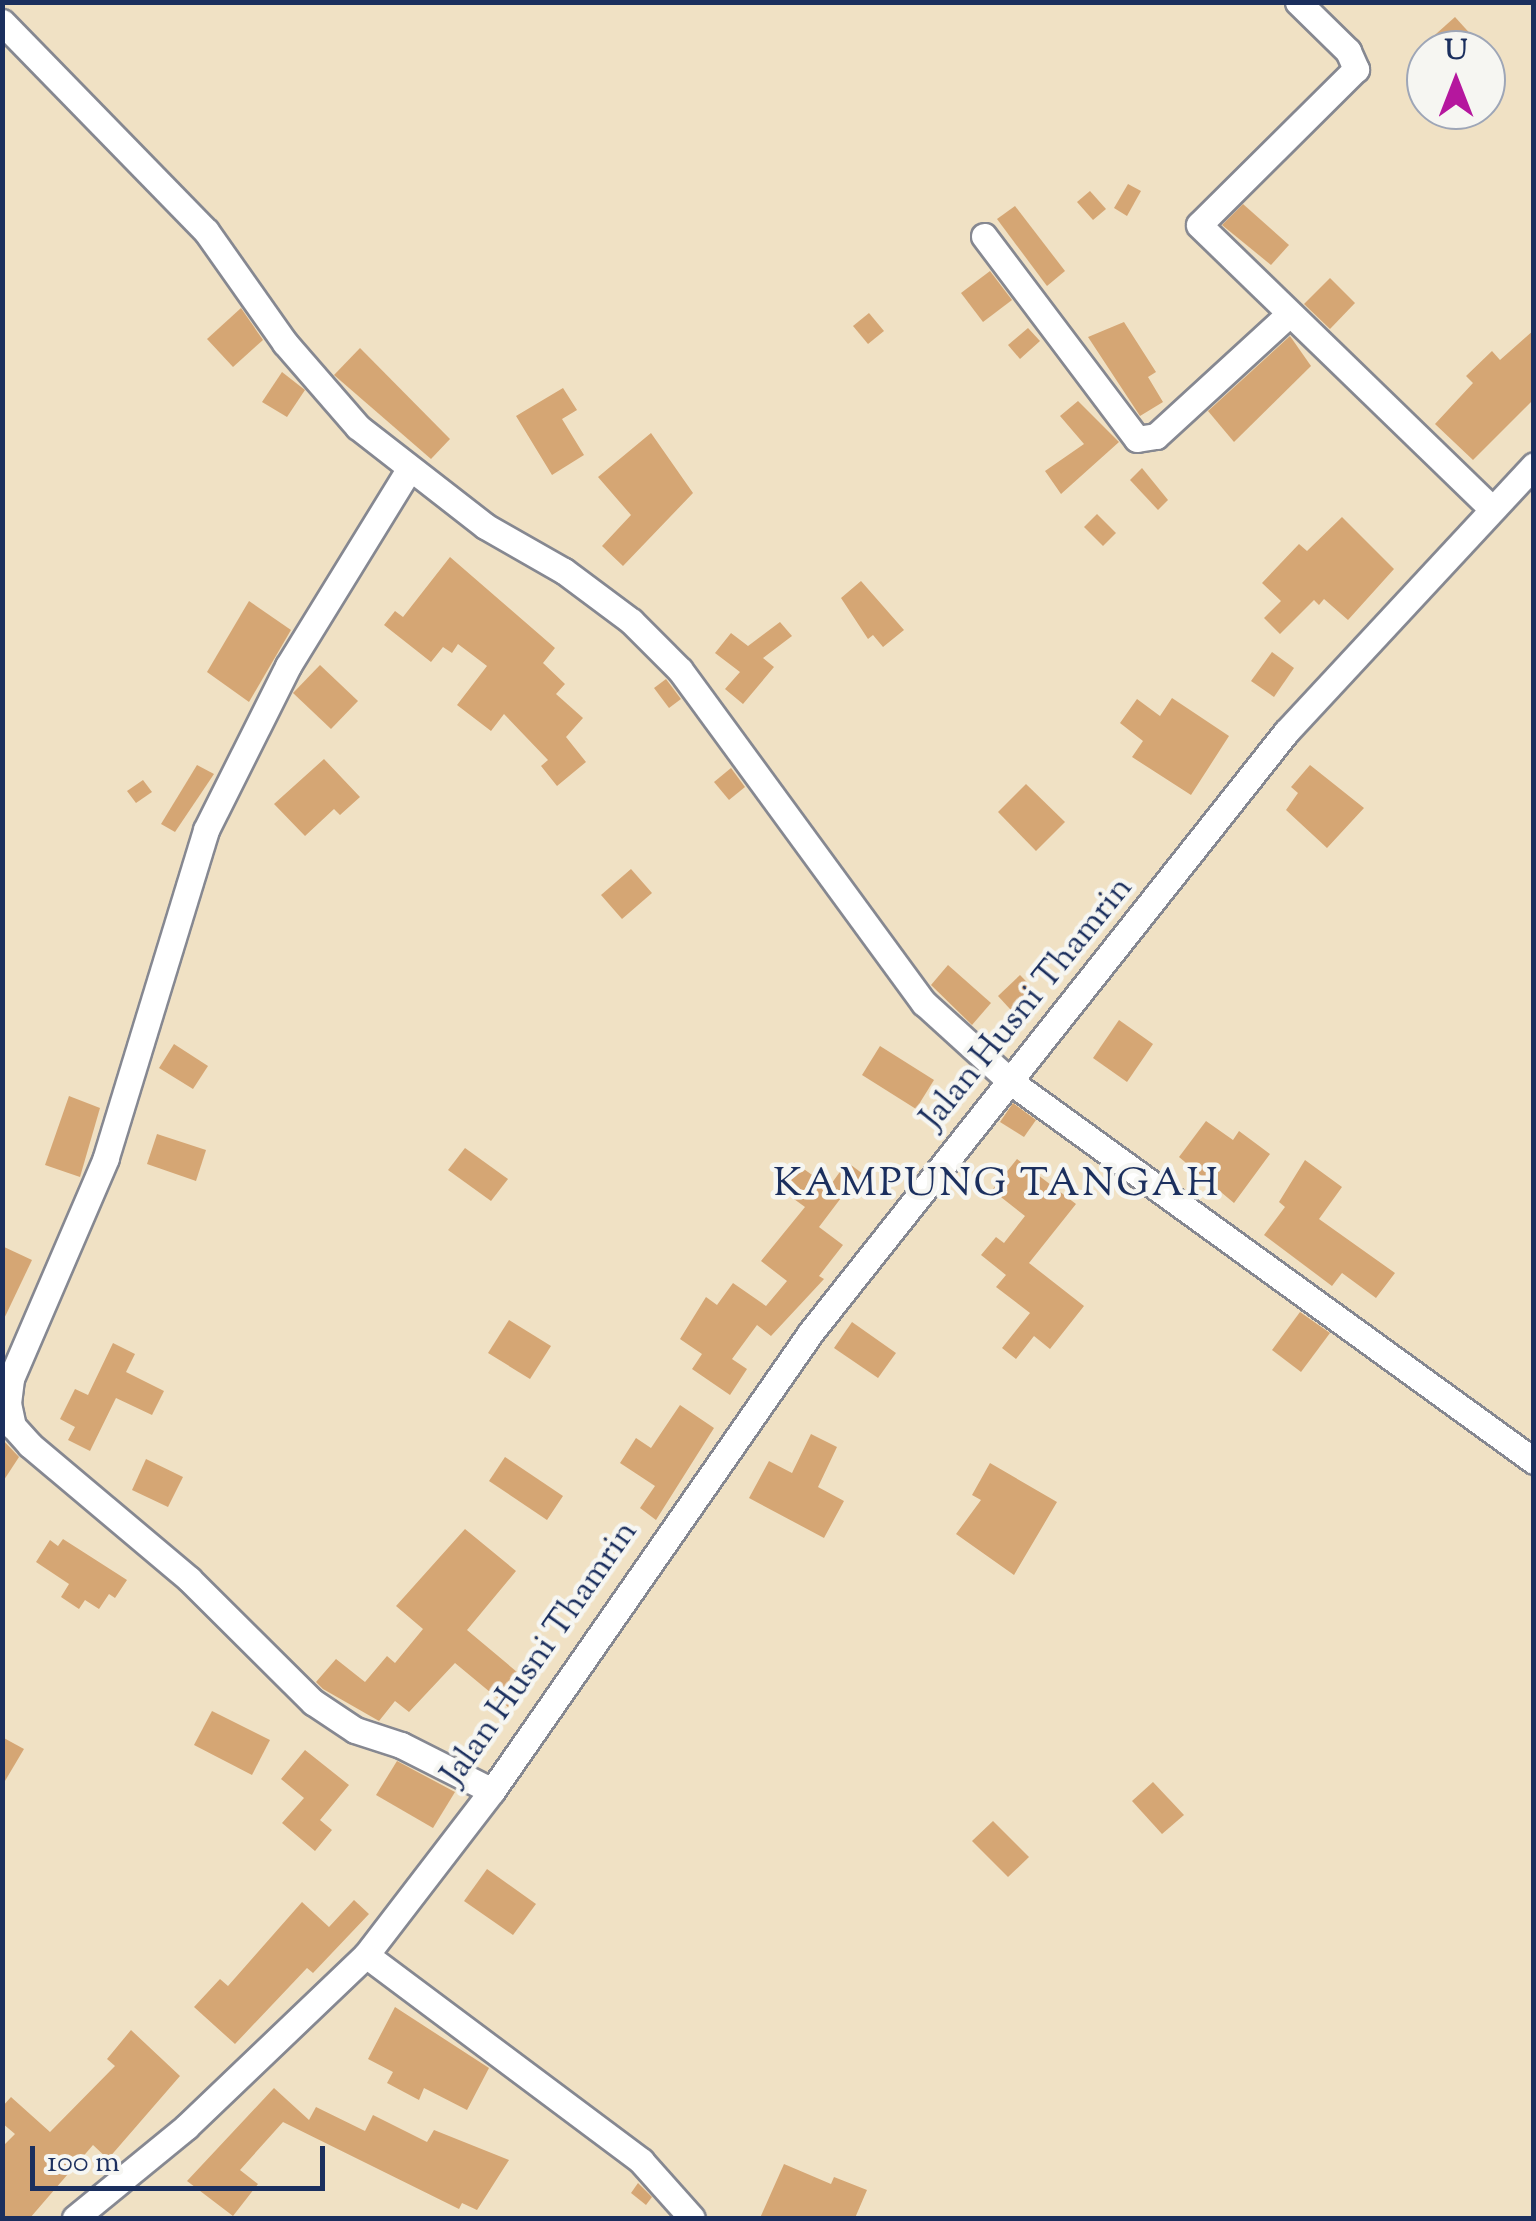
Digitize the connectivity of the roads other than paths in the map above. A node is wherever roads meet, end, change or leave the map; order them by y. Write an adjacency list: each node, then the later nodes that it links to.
1 (1298, 2): 4 (street)
2 (2, 22): 6 (street)
3 (984, 236): 4 (street)
4 (1287, 316): 7 (street)
5 (1534, 465): 7 (street, Jalan Husni Thamrin)
6 (408, 471): 8 (street); 10 (street)
7 (1490, 507): 8 (street, Jalan Husni Thamrin)
8 (1011, 1082): 9 (street); 10 (street, Jalan Husni Thamrin)
9 (1534, 1460)
10 (492, 1791): 11 (street, Jalan Husni Thamrin)
11 (366, 1955): 12 (street, Jalan Husni Thamrin); 13 (street)
12 (76, 2218)
13 (692, 2218)

